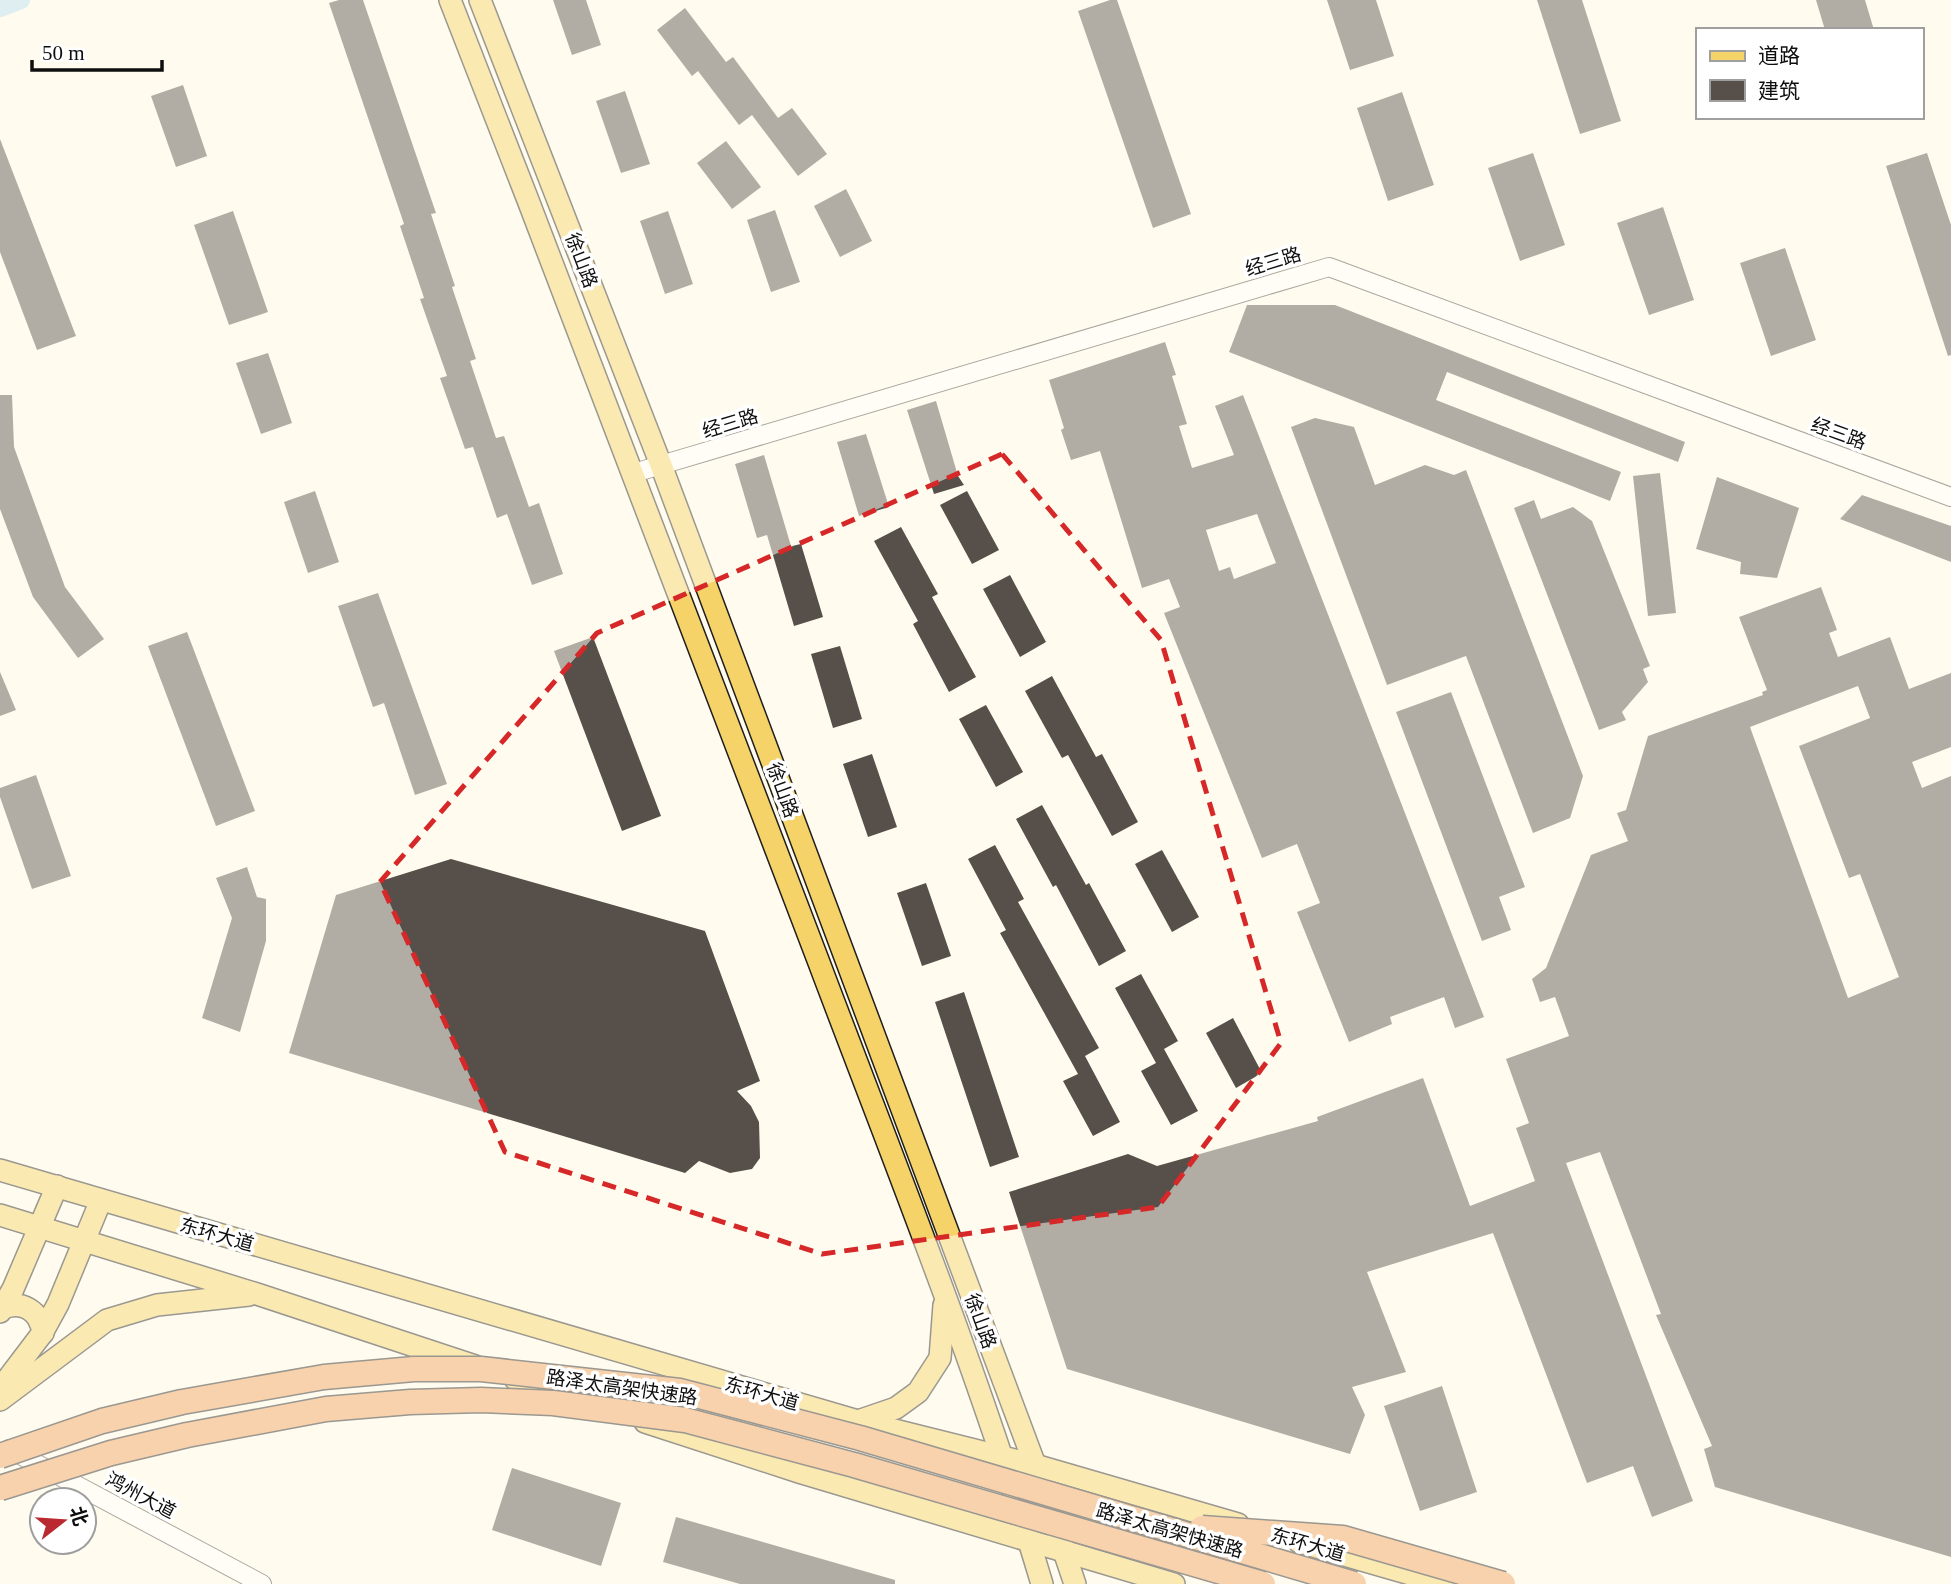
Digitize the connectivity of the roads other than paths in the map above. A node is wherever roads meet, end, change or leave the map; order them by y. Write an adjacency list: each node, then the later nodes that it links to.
1 (450, 0): 4 (main road, 徐山路)
2 (480, 0): 3 (main road, 徐山路)
3 (661, 465): 4 (street, 经三路); 5 (street, 经三路); 22 (main road, 徐山路)
4 (634, 473): 13 (main road, 徐山路)
5 (1951, 497)
6 (0, 1170): 7 (main road, 东环大道)
7 (57, 1186): 8 (main road, 东环大道); 10 (main road)
8 (101, 1200): 11 (main road); 18 (main road, 东环大道)
9 (0, 1215): 10 (main road)
10 (40, 1227): 11 (main road); 14 (main road)
11 (83, 1241): 12 (main road); 15 (main road)
12 (257, 1294): 17 (main road); 25 (main road)
13 (944, 1296): 18 (main road); 21 (main road, 徐山路)
14 (1, 1310): 15 (main road)
15 (43, 1333): 16 (main road)
16 (0, 1389)
17 (0, 1399)
18 (858, 1421): 21 (main road, 东环大道)
19 (0, 1444): 27 (street, 鸿州大道)
20 (0, 1456): 24 (highway, 路泽太高架快速路, bridge)
21 (1002, 1457): 22 (main road, 东环大道); 25 (main road, 徐山路)
22 (1035, 1465): 26 (main road, 徐山路); 33 (main road, 东环大道)
23 (0, 1488): 31 (highway, 路泽太高架快速路, bridge)
24 (1155, 1525): 32 (highway, 路泽太高架快速路, bridge); 34 (highway, bridge)
25 (1029, 1539): 26 (main road); 28 (main road, 徐山路)
26 (1064, 1551): 29 (main road, 徐山路); 30 (main road)
27 (262, 1584)
28 (1042, 1584)
29 (1075, 1584)
30 (1174, 1584)
31 (1263, 1584)
32 (1354, 1584)
33 (1445, 1584)
34 (1503, 1584)

